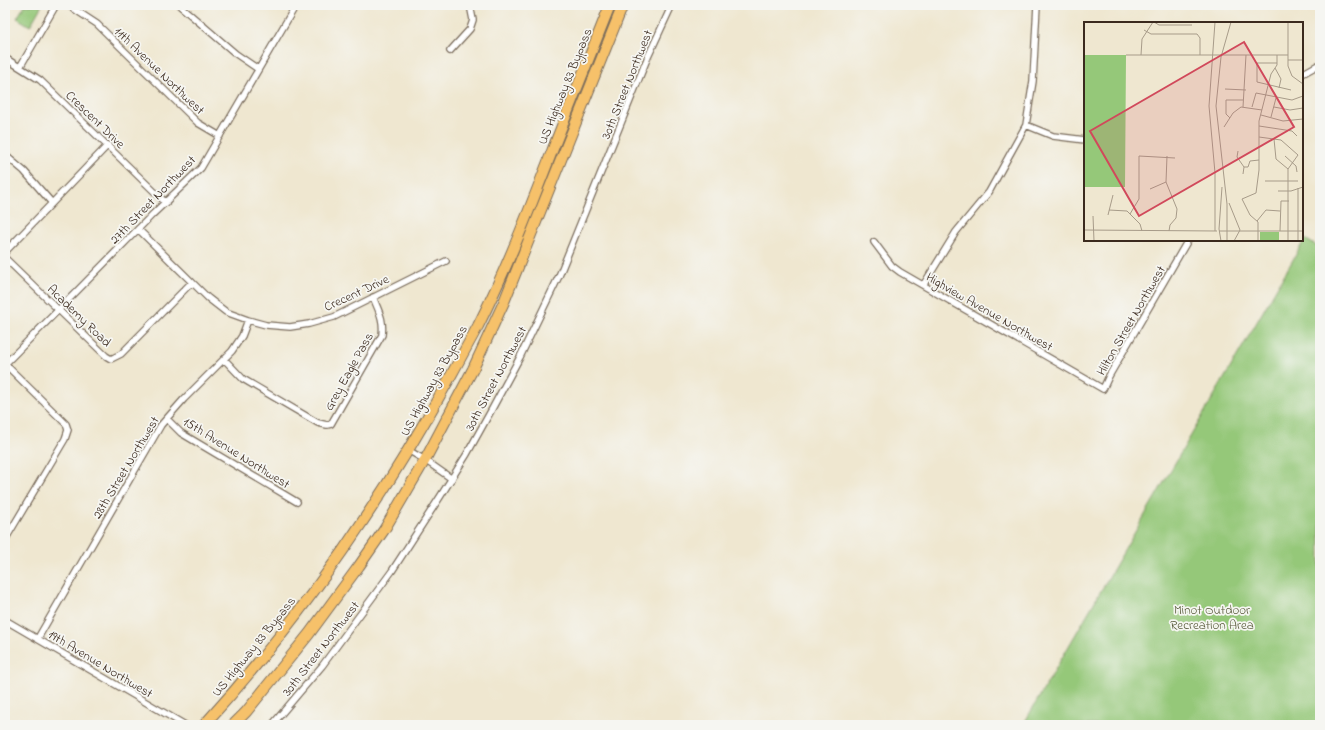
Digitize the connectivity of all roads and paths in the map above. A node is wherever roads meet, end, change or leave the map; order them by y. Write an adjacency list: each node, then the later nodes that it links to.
1 (56, 5): 13 (street)
2 (68, 5): 17 (street, 11th Avenue Northwest)
3 (179, 5): 14 (street)
4 (296, 5): 14 (street, 27th Street Northwest)
5 (470, 5): 10 (street)
6 (610, 5): 38 (highway, US Highway 83 Bypass)
7 (623, 5): 39 (highway, US Highway 83 Bypass)
8 (672, 5): 40 (street, 30th Street Northwest)
9 (1037, 5): 16 (street)
10 (450, 51)
11 (5, 58): 13 (street, Crescent Drive)
12 (1320, 64): 15 (street)
13 (20, 67): 19 (street, Crescent Drive)
14 (258, 69): 17 (street, 27th Street Northwest)
15 (1303, 73)
16 (1026, 125): 18 (street); 30 (street)
17 (220, 136): 22 (street, 27th Street Northwest)
18 (1084, 140)
19 (108, 146): 21 (street); 22 (street, Crescent Drive)
20 (5, 155): 21 (street)
21 (52, 203): 26 (street)
22 (166, 203): 23 (street, 27th Street Northwest)
23 (138, 229): 29 (street, Crecent Drive); 32 (street, 27th Street Northwest)
24 (1187, 241): 36 (street, Hilton Street Northwest)
25 (874, 242): 30 (street, Highview Avenue Northwest)
26 (5, 252)
27 (5, 258): 32 (street, Academy Road)
28 (446, 261): 31 (street, Crecent Drive)
29 (192, 282): 32 (street, Academy Road); 33 (street, Crecent Drive)
30 (924, 284): 36 (street, Highview Avenue Northwest)
31 (373, 297): 33 (street, Crecent Drive); 34 (street, Grey Eagle Pass)
32 (58, 310): 35 (street, 27th Street Northwest)
33 (248, 320): 34 (street, 28th Street Northwest)
34 (224, 359): 37 (street, 28th Street Northwest)
35 (5, 364): 42 (street)
36 (1103, 389)
37 (167, 419): 41 (street, 15th Avenue Northwest); 44 (street, 28th Street Northwest)
38 (408, 450): 39 (street); 46 (highway, US Highway 83 Bypass)
39 (425, 460): 40 (street); 47 (highway, US Highway 83 Bypass)
40 (452, 479): 48 (street, 30th Street Northwest)
41 (297, 502)
42 (5, 540)
43 (5, 620): 44 (street, 19th Avenue Northwest)
44 (38, 638): 45 (street, 19th Avenue Northwest)
45 (185, 725)
46 (204, 725)
47 (234, 725)
48 (272, 725)

